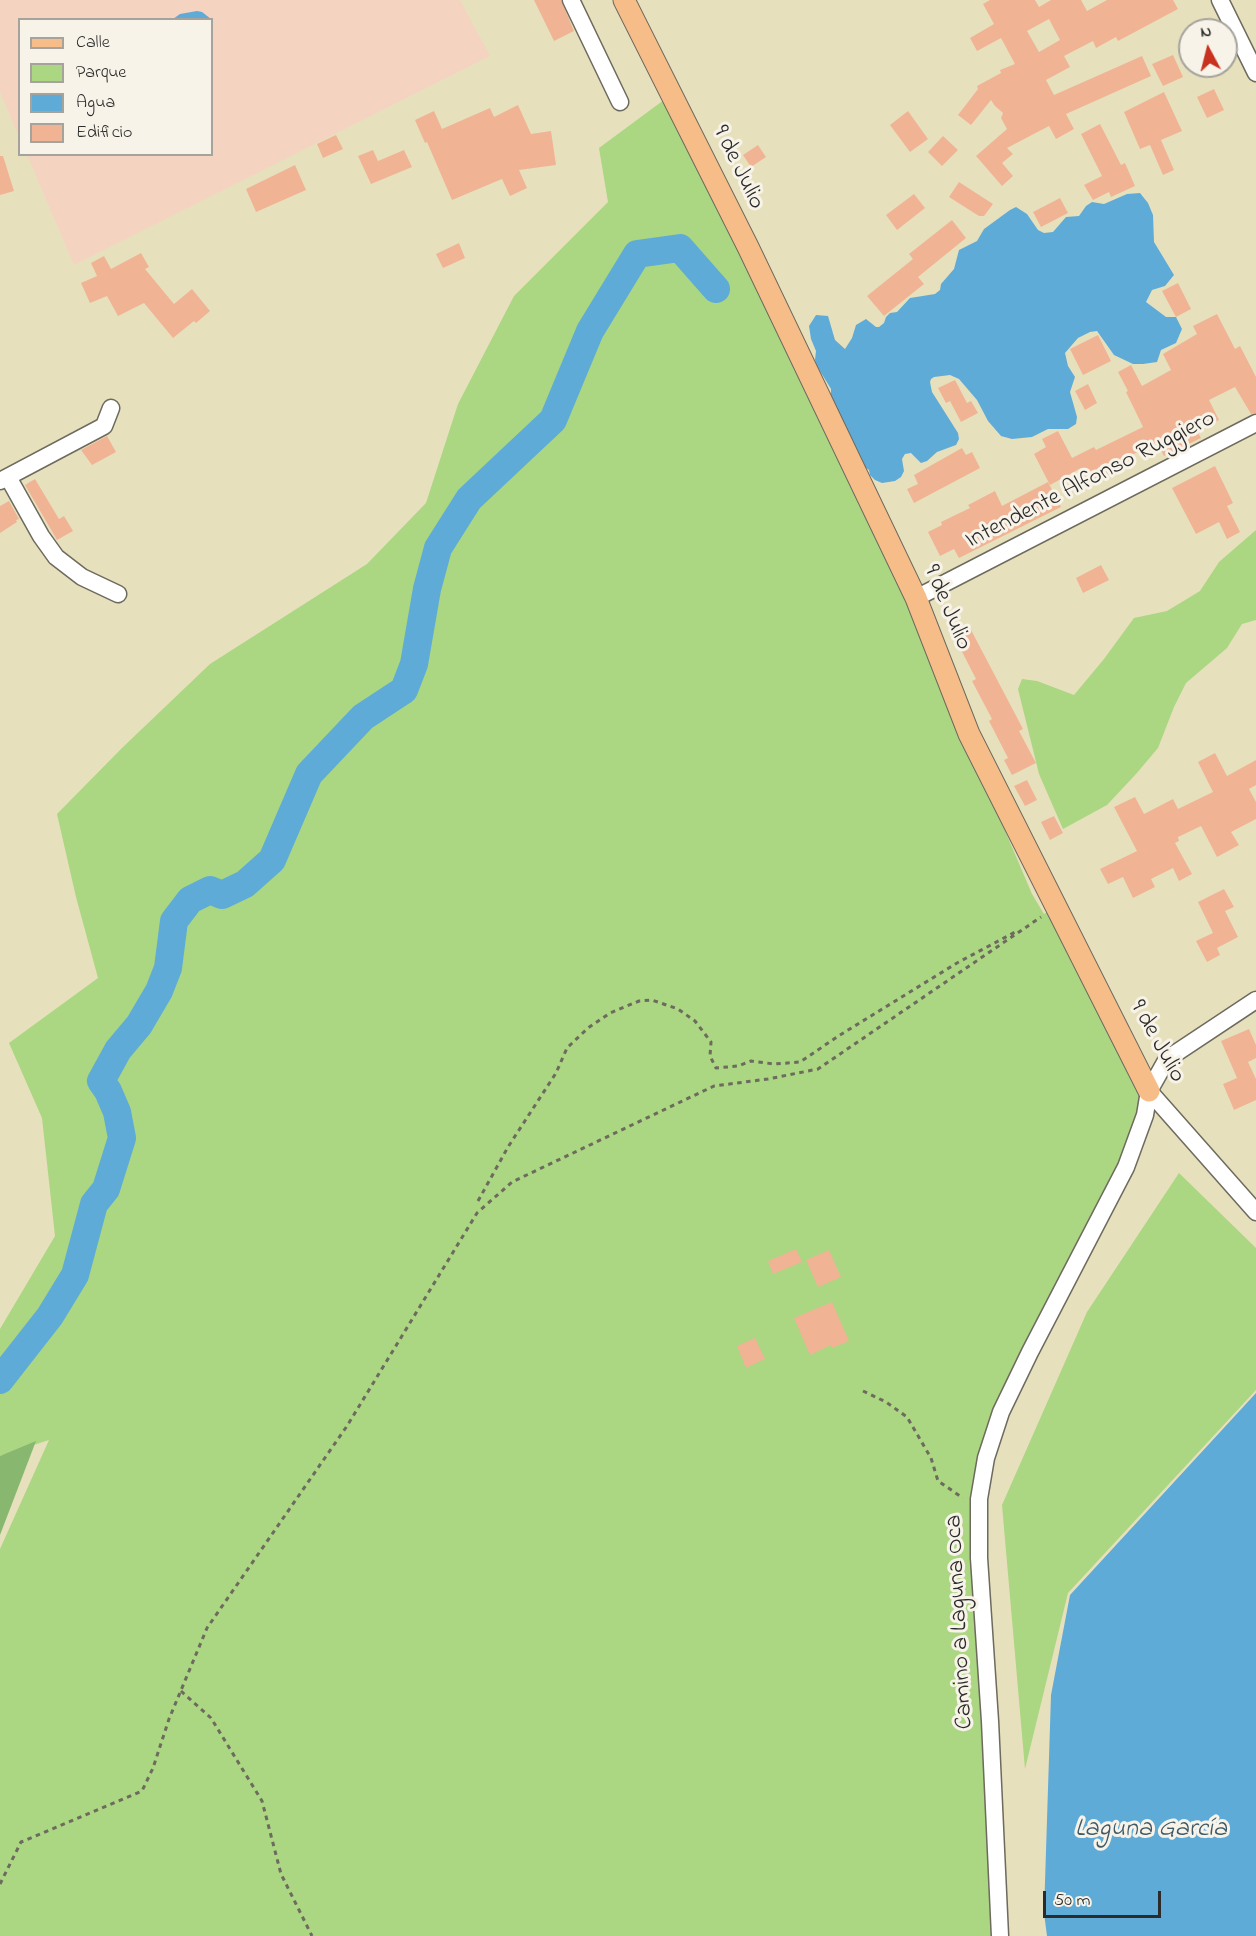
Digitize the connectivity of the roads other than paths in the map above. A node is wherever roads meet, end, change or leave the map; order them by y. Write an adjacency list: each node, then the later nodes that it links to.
1 (571, 0): 5 (street)
2 (624, 0): 10 (main road, 9 de Julio)
3 (1220, 0): 4 (street)
4 (1256, 73)
5 (620, 102)
6 (111, 408): 8 (street)
7 (1256, 423): 10 (street, Intendente Alfonso Ruggiero)
8 (4, 479): 9 (street)
9 (118, 594)
10 (916, 598): 12 (main road, 9 de Julio)
11 (1256, 1000): 12 (street, Camino a Laguna Oca)
12 (1149, 1091): 13 (street, 9 de Julio); 14 (street, Camino a Laguna Oca)
13 (1256, 1212)
14 (1000, 1936)

